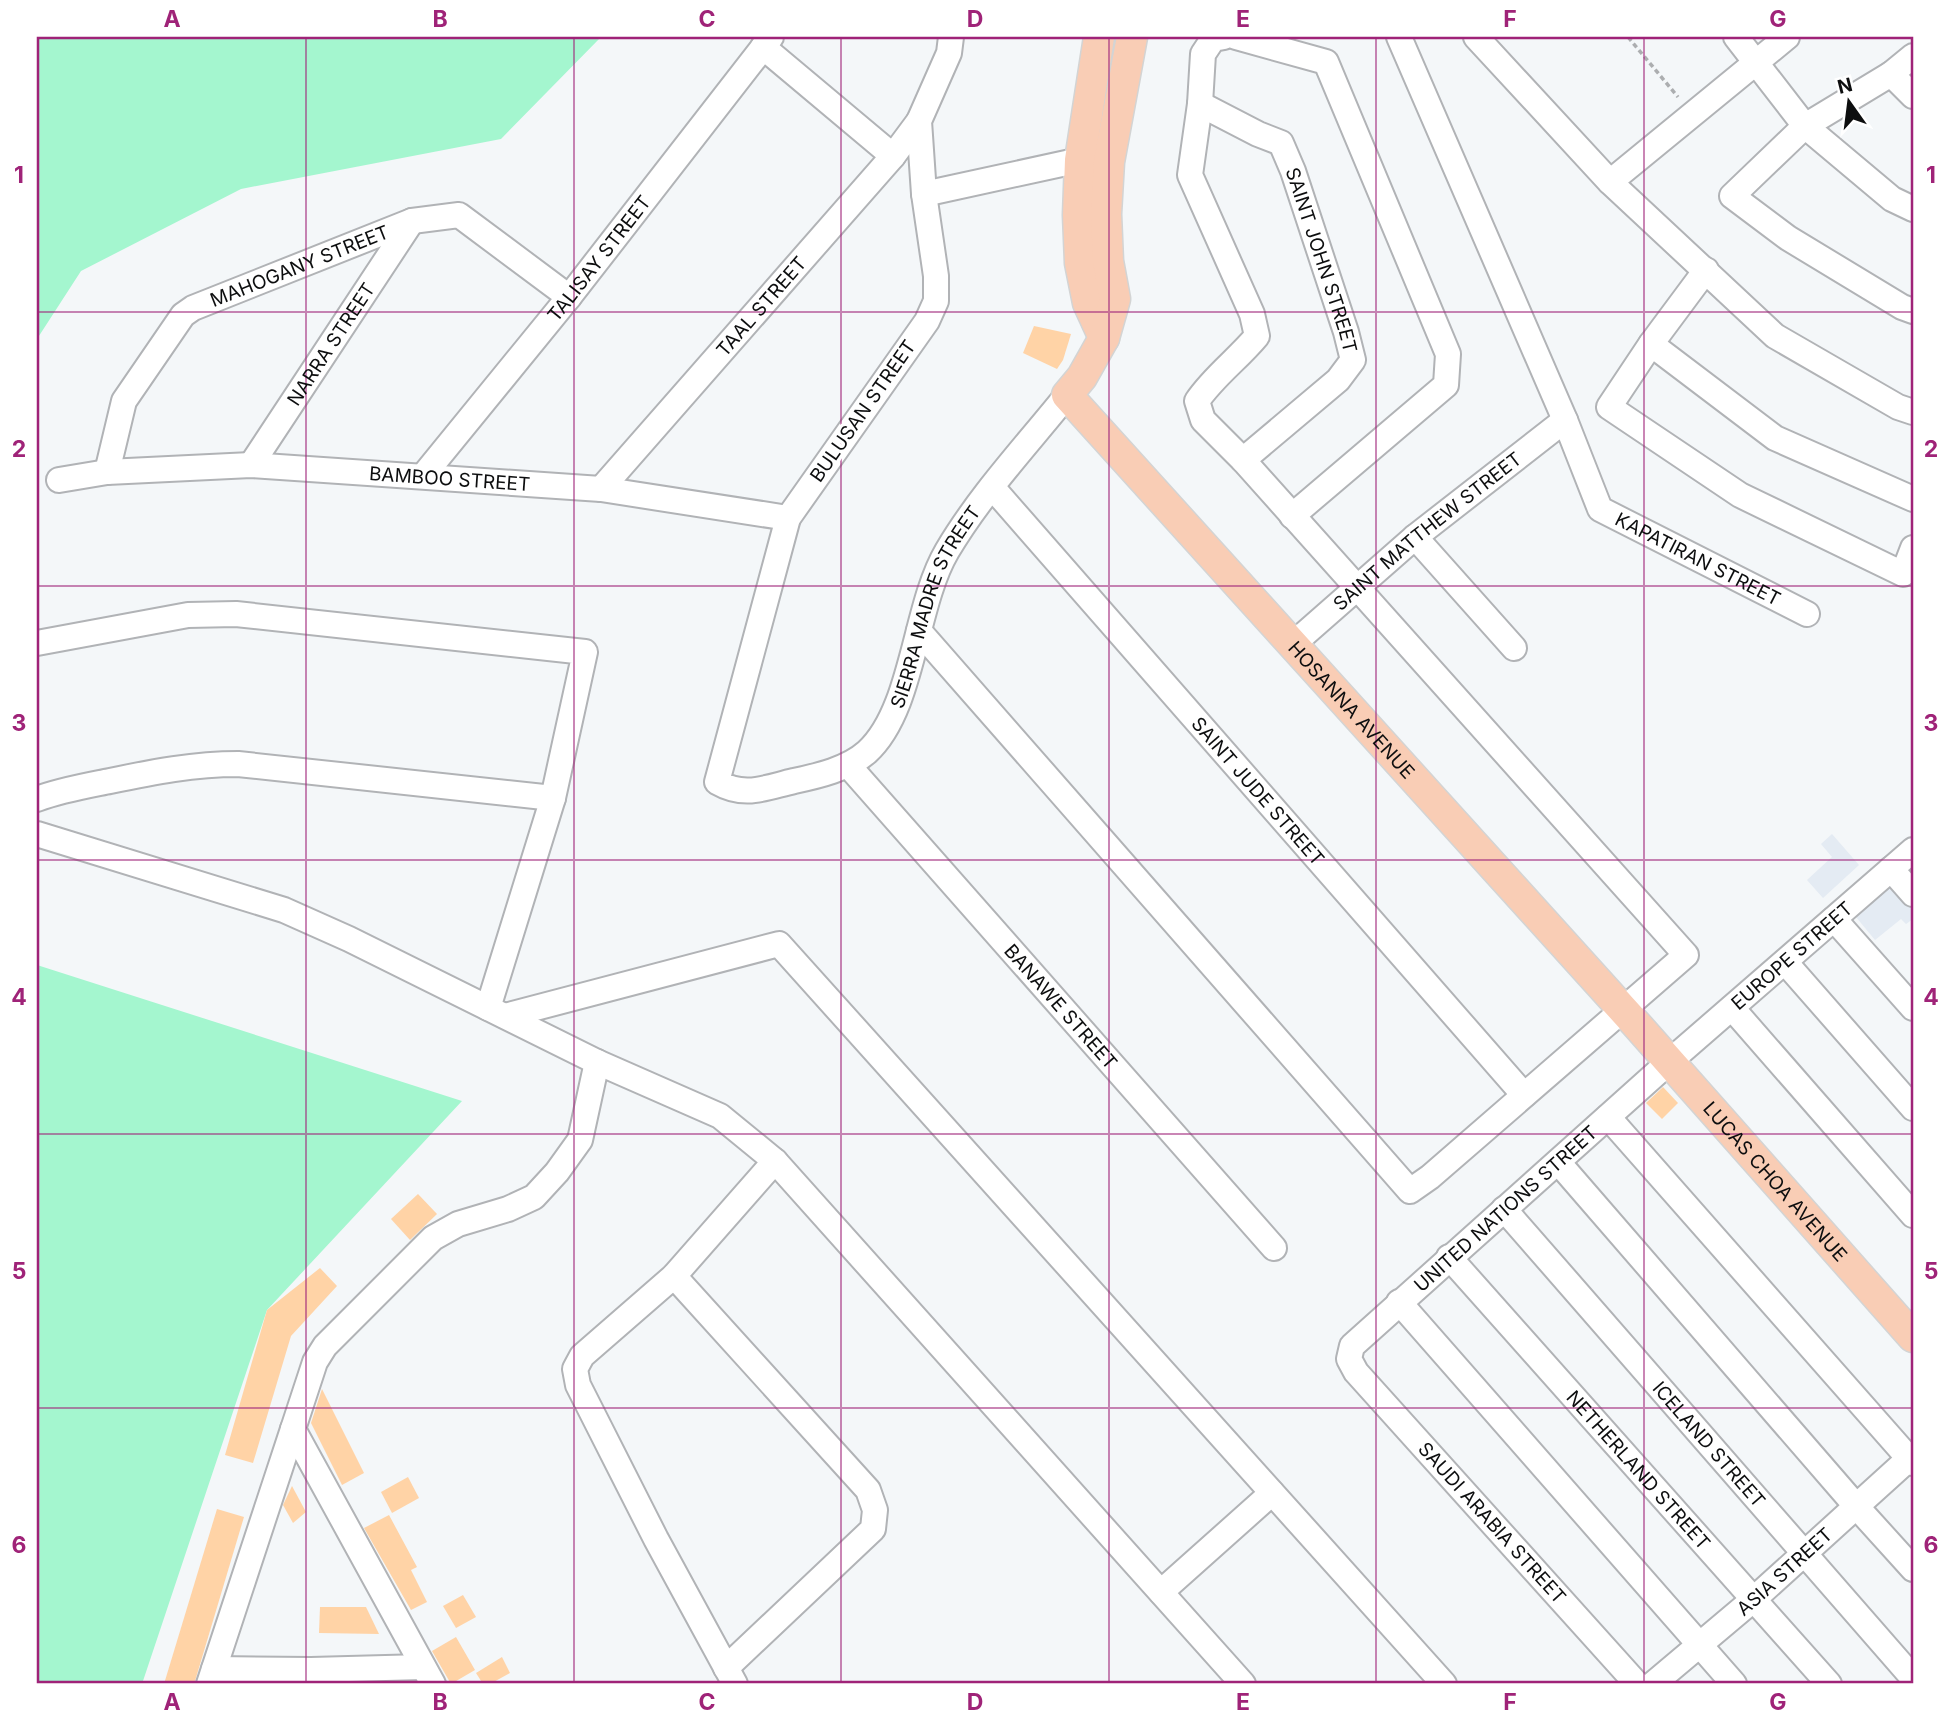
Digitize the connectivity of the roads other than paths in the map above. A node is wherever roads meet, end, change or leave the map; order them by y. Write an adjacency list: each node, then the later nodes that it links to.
1 (951, 37): 16 (street, BULUSAN STREET)
2 (1099, 37): 19 (main road)
3 (1132, 37): 27 (main road, SIERRA MADRE STREET)
4 (1224, 37): 15 (street)
5 (1236, 37): 40 (street)
6 (1399, 37): 31 (street, KAPATIRAN STREET)
7 (1476, 37): 20 (street)
8 (1736, 37): 12 (street)
9 (1787, 37): 12 (street)
10 (767, 42): 18 (street); 25 (street, TALISAY STREET)
11 (1913, 56): 13 (street)
12 (1756, 61): 17 (street); 20 (street)
13 (1891, 74): 14 (street); 17 (street)
14 (1913, 96)
15 (1200, 104): 32 (street); 32 (street, SAINT JOHN STREET)
16 (919, 121): 18 (street, TAAL STREET); 21 (street, BULUSAN STREET)
17 (1805, 126): 22 (street); 26 (street)
18 (893, 156): 38 (street, TAAL STREET)
19 (1080, 160): 21 (street); 27 (main road)
20 (1610, 182): 24 (street)
21 (924, 194): 41 (street, BULUSAN STREET)
22 (1913, 209)
23 (412, 221): 25 (street, MAHOGANY STREET); 33 (street, NARRA STREET); 34 (street, MAHOGANY STREET)
24 (1706, 270): 28 (street); 30 (street)
25 (569, 297): 35 (street, TALISAY STREET)
26 (1913, 311)
27 (1104, 338): 29 (main road, SIERRA MADRE STREET)
28 (1651, 344): 39 (street); 43 (street)
29 (1067, 395): 37 (street, SIERRA MADRE STREET); 48 (main road, HOSANNA AVENUE)
30 (1913, 412)
31 (1564, 420): 42 (street, SAINT MATTHEW STREET); 45 (street, KAPATIRAN STREET)
32 (1243, 460): 40 (street)
33 (251, 465): 34 (street, BAMBOO STREET); 35 (street, BAMBOO STREET)
34 (107, 472): 36 (street, BAMBOO STREET)
35 (423, 476): 38 (street, BAMBOO STREET)
36 (59, 480)
37 (992, 487): 46 (street, SIERRA MADRE STREET); 66 (street, SAINT JUDE STREET)
38 (601, 489): 41 (street, BAMBOO STREET)
39 (1913, 499)
40 (1292, 516): 44 (street)
41 (788, 518): 51 (street, BULUSAN STREET)
42 (1415, 537): 44 (street, SAINT MATTHEW STREET); 49 (street)
43 (1913, 548)
44 (1357, 589): 48 (street, SAINT MATTHEW STREET); 63 (street)
45 (1807, 614)
46 (919, 631): 50 (street, SIERRA MADRE STREET); 66 (street)
47 (37, 643): 52 (street)
48 (1292, 645): 63 (main road, HOSANNA AVENUE)
49 (1514, 648)
50 (848, 765): 51 (street, SIERRA MADRE STREET); 73 (street, BANAWE STREET)
51 (718, 782)
52 (553, 798): 53 (street); 62 (street)
53 (37, 799)
54 (37, 834): 62 (street)
55 (1913, 850): 56 (street, EUROPE STREET)
56 (1891, 869): 57 (street); 58 (street, EUROPE STREET)
57 (1913, 894)
58 (1834, 919): 59 (street, EUROPE STREET); 61 (street)
59 (1785, 962): 60 (street, EUROPE STREET); 67 (street)
60 (1732, 1008): 65 (street, EUROPE STREET); 72 (street)
61 (1913, 1008)
62 (496, 1012): 64 (street); 81 (street)
63 (1629, 1016): 65 (main road, LUCAS CHOA AVENUE); 66 (street)
64 (597, 1062): 69 (street); 79 (street)
65 (1670, 1062): 68 (street, UNITED NATIONS STREET); 77 (main road, LUCAS CHOA AVENUE)
66 (1524, 1095)
67 (1913, 1108)
68 (1608, 1117): 70 (street, UNITED NATIONS STREET); 80 (street)
69 (775, 1161): 75 (street); 85 (street)
70 (1559, 1162): 71 (street, UNITED NATIONS STREET); 82 (street)
71 (1504, 1209): 74 (street, UNITED NATIONS STREET); 83 (street, ICELAND STREET)
72 (1913, 1215)
73 (1274, 1248)
74 (1449, 1257): 76 (street, UNITED NATIONS STREET); 86 (street, NETHERLAND STREET)
75 (674, 1276): 89 (street); 89 (street)
76 (1399, 1302): 78 (street, UNITED NATIONS STREET); 87 (street)
77 (1913, 1337)
78 (1349, 1359): 94 (street, SAUDI ARABIA STREET)
79 (293, 1429): 88 (street); 90 (street)
80 (1912, 1459): 82 (street, ASIA STREET)
81 (1272, 1493): 85 (street); 93 (street)
82 (1856, 1506): 83 (street, ASIA STREET); 84 (street)
83 (1805, 1552): 86 (street, ASIA STREET); 91 (street, ICELAND STREET)
84 (1913, 1569)
85 (1161, 1592): 92 (street)
86 (1754, 1599): 87 (street, ASIA STREET); 97 (street, NETHERLAND STREET)
87 (1698, 1645): 95 (street, ASIA STREET); 96 (street)
88 (428, 1676): 90 (street)
89 (730, 1676)
90 (211, 1677)
91 (1913, 1678)
92 (1240, 1683)
93 (1444, 1684)
94 (1637, 1684)
95 (1653, 1684)
96 (1734, 1684)
97 (1829, 1684)

